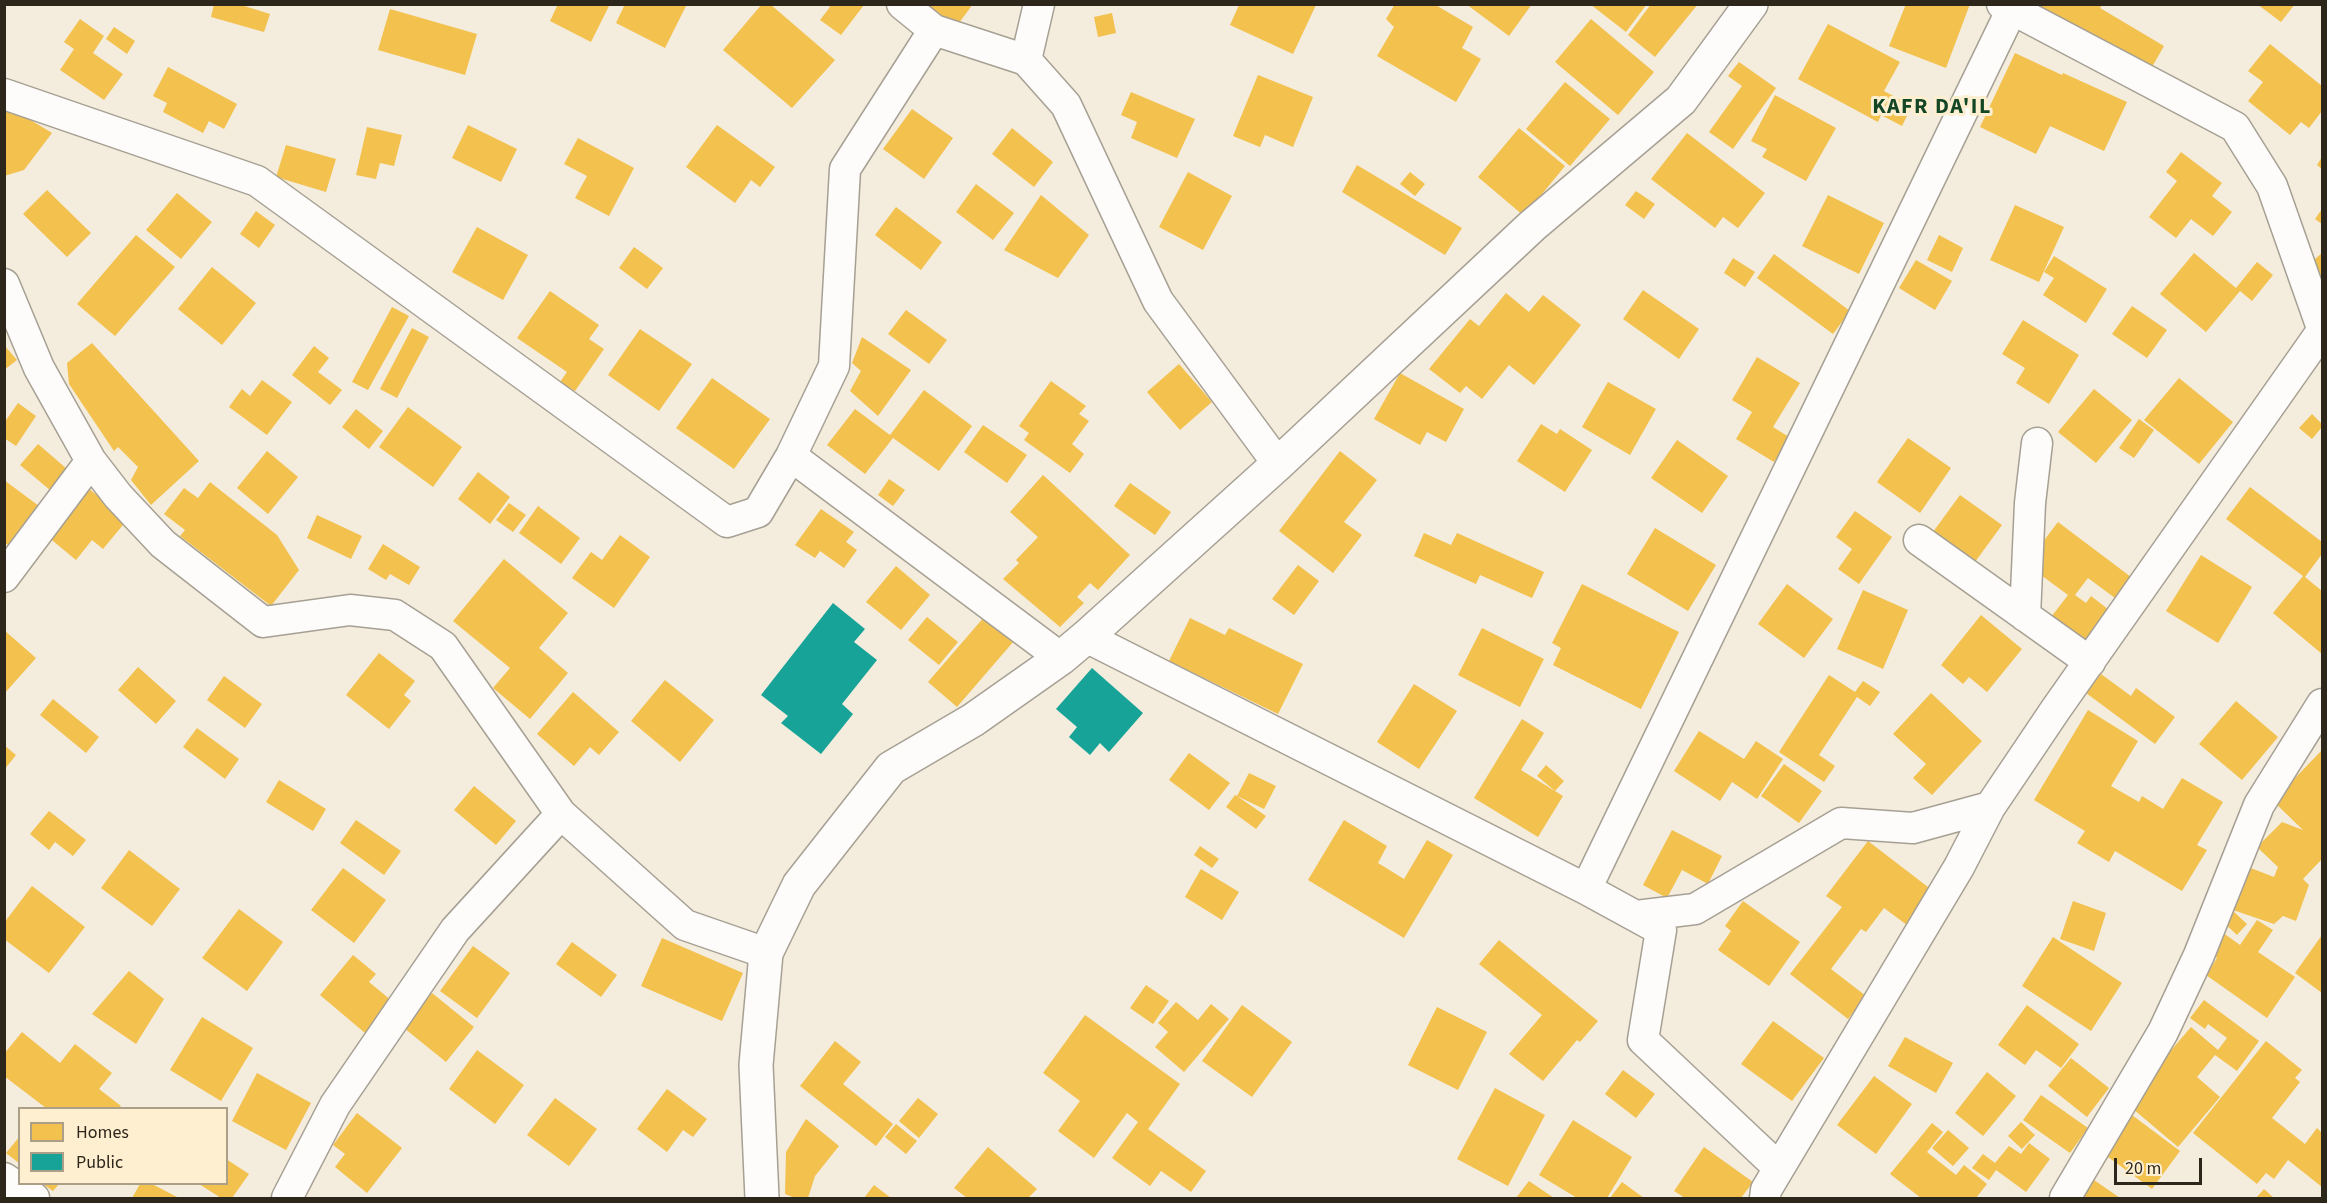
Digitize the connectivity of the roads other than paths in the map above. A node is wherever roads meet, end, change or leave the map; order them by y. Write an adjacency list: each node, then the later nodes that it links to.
1 (902, 4): 5 (street)
2 (1039, 4): 6 (street)
3 (1751, 4): 13 (street)
4 (2007, 7): 9 (street); 23 (street)
5 (934, 30): 6 (street); 11 (street)
6 (1026, 60): 13 (street)
7 (4, 94): 11 (street)
8 (4, 284): 12 (street)
9 (2322, 329): 19 (street)
10 (2037, 443): 16 (street)
11 (792, 456): 18 (street)
12 (91, 461): 15 (street); 22 (street)
13 (1278, 464): 17 (street)
14 (1919, 540): 16 (street)
15 (4, 577)
16 (2025, 616): 19 (street)
17 (1086, 637): 18 (street); 23 (street)
18 (1061, 658): 25 (street)
19 (2090, 662): 21 (street)
20 (2322, 704): 32 (street)
21 (1990, 807): 24 (street); 26 (street)
22 (561, 814): 25 (street); 29 (street)
23 (1586, 889): 24 (street)
24 (1636, 916): 26 (street)
25 (766, 953): 30 (street)
26 (1779, 1168): 31 (street)
27 (4, 1178): 28 (street)
28 (34, 1198)
29 (287, 1198)
30 (762, 1198)
31 (1765, 1198)
32 (2065, 1198)

